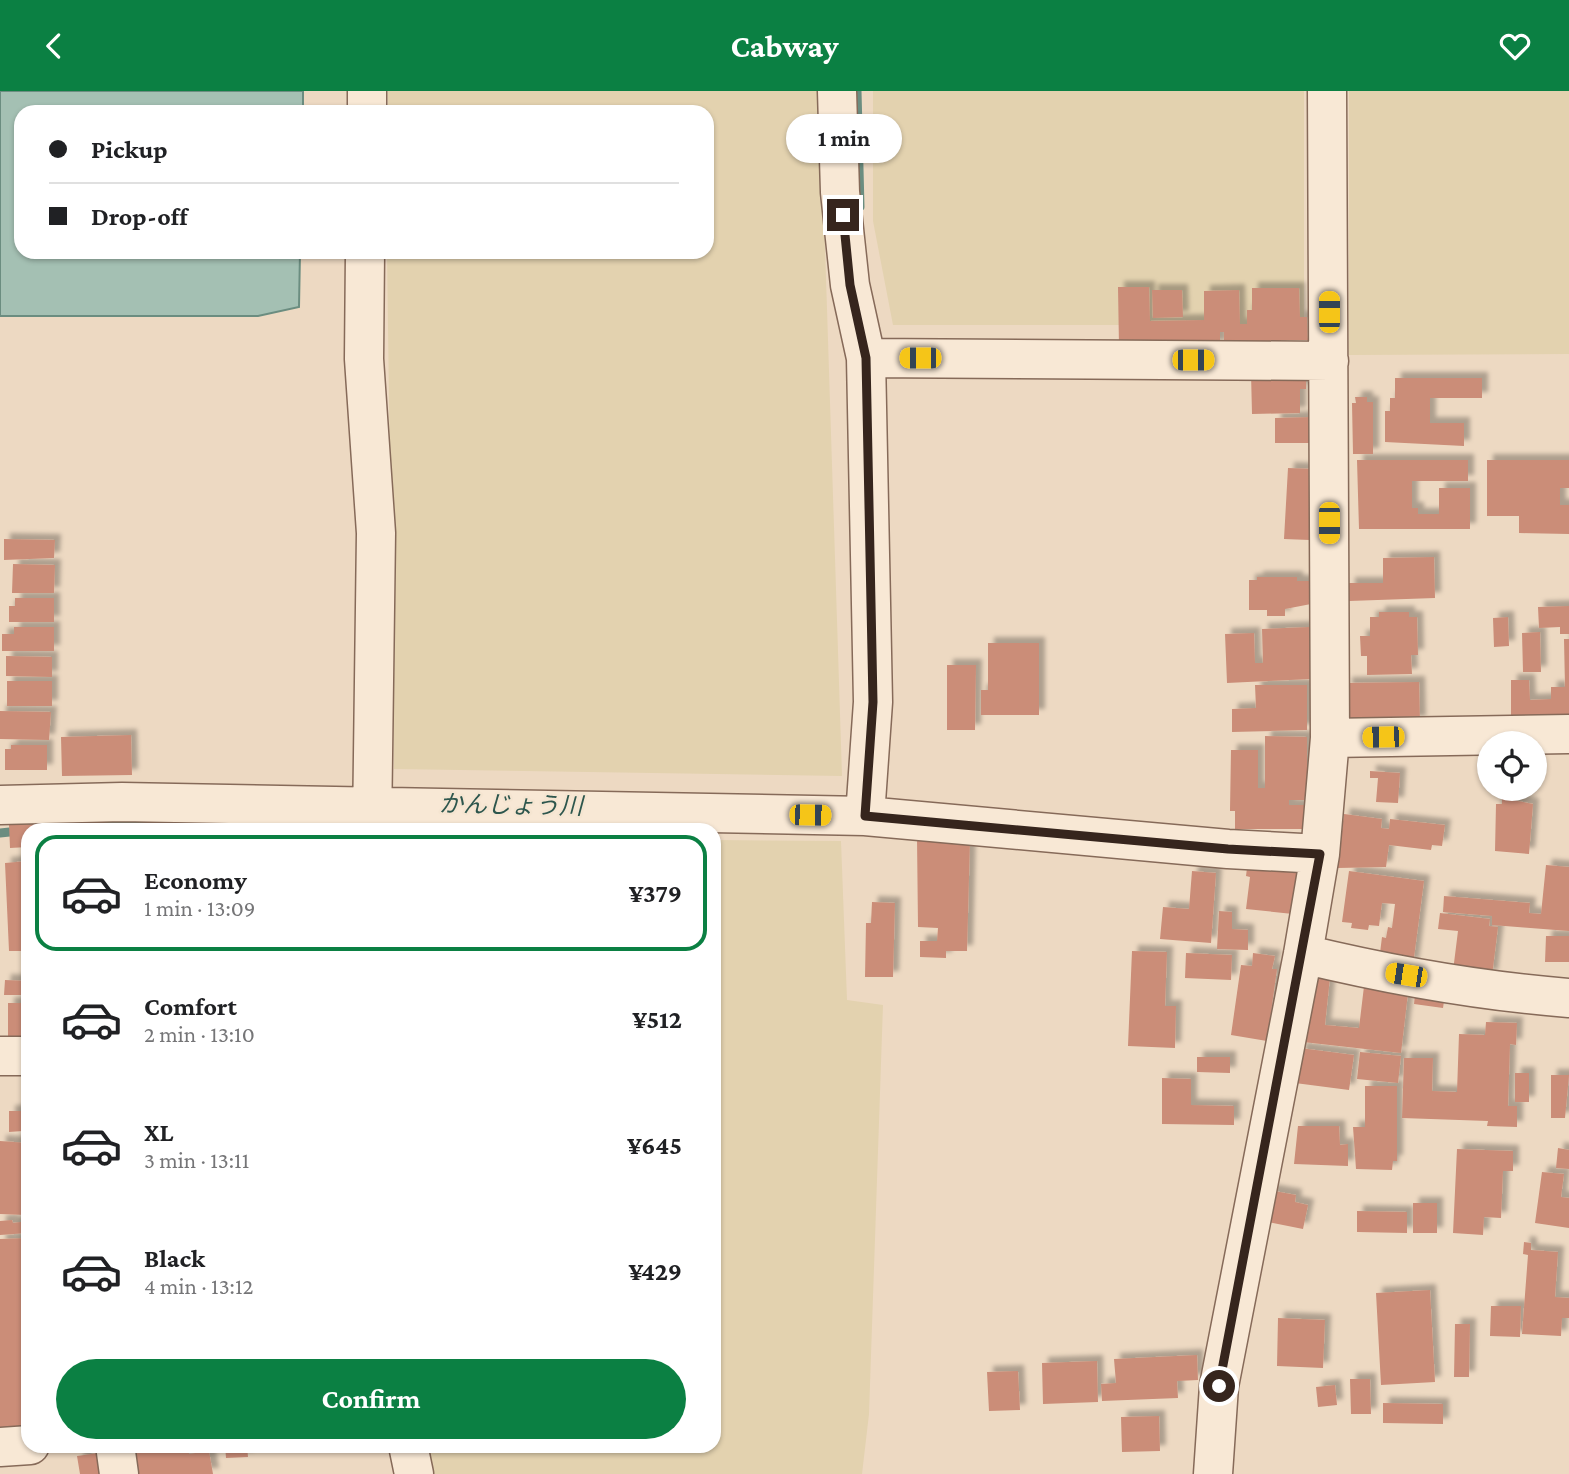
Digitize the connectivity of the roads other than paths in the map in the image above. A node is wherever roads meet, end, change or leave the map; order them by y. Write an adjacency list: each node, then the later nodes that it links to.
1 (837, 91): 4 (street)
2 (1327, 91): 5 (street)
3 (365, 259): 11 (street)
4 (866, 358): 5 (street); 10 (street)
5 (1329, 361): 7 (street)
6 (1569, 734): 7 (street)
7 (1330, 738): 12 (street)
8 (0, 805): 9 (street)
9 (122, 816): 11 (street)
10 (865, 816): 11 (street); 12 (street)
11 (373, 819)
12 (1320, 854): 13 (street)
13 (1303, 954): 14 (street); 23 (street)
14 (1569, 998)
15 (0, 1056): 16 (street)
16 (21, 1056)
17 (21, 1446): 18 (street)
18 (0, 1447)
19 (116, 1453): 21 (street)
20 (410, 1453): 22 (street)
21 (119, 1474)
22 (414, 1474)
23 (1213, 1474)

